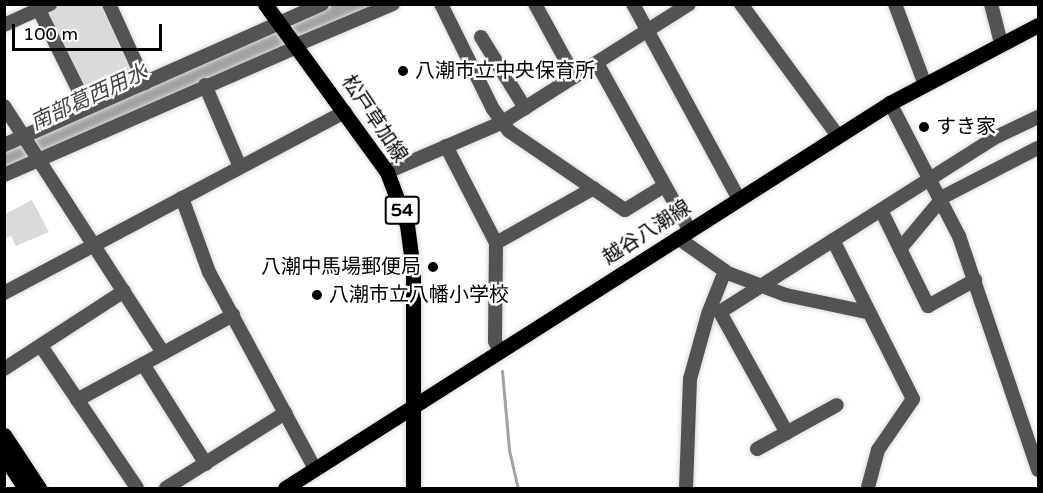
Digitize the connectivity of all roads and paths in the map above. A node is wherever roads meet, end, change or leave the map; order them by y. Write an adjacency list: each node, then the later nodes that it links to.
1 (109, 4): 23 (street)
2 (265, 4): 14 (main road, 松戸草加線 / 54)
3 (322, 4): 14 (street)
4 (393, 4): 19 (street)
5 (441, 4): 31 (street)
6 (535, 4): 21 (street)
7 (633, 4): 16 (street)
8 (689, 4): 16 (street)
9 (741, 4): 33 (street)
10 (896, 4): 22 (street)
11 (991, 4): 18 (street)
12 (34, 9): 13 (street); 27 (street)
13 (4, 25)
14 (280, 25): 19 (main road, 松戸草加線 / 54); 23 (street)
15 (1038, 25): 18 (main road, 越谷八潮線)
16 (647, 31): 20 (street); 45 (street)
17 (481, 37): 28 (street)
18 (1001, 43): 22 (main road, 越谷八潮線)
19 (296, 45): 24 (street); 29 (main road, 松戸草加線 / 54)
20 (597, 63): 21 (street); 42 (street)
21 (575, 77): 28 (street)
22 (924, 82): 25 (main road, 越谷八潮線)
23 (145, 83): 27 (street)
24 (205, 85): 37 (street); 38 (street)
25 (890, 103): 33 (main road, 越谷八潮線); 41 (street)
26 (4, 106): 32 (street)
27 (87, 107): 32 (street)
28 (525, 108): 31 (street)
29 (345, 112): 38 (street); 39 (main road, 松戸草加線 / 54)
30 (1038, 117): 41 (street)
31 (501, 123): 35 (street); 43 (street)
32 (24, 135): 34 (street); 37 (street)
33 (838, 136): 45 (main road, 越谷八潮線)
34 (4, 145)
35 (446, 146): 39 (street); 51 (street)
36 (1038, 148): 46 (street)
37 (40, 159): 40 (street); 50 (street)
38 (240, 167): 44 (street)
39 (387, 172): 67 (main road, 松戸草加線 / 54)
40 (4, 176)
41 (928, 179): 46 (street); 47 (street)
42 (664, 186): 43 (street); 48 (street)
43 (594, 188): 51 (street)
44 (182, 198): 50 (street); 59 (street)
45 (739, 199): 48 (main road, 越谷八潮線)
46 (939, 200): 52 (street); 54 (street)
47 (881, 210): 49 (street); 52 (street)
48 (684, 234): 53 (street); 61 (main road, 越谷八潮線)
49 (833, 240): 55 (street); 58 (street)
50 (93, 243): 56 (street); 57 (street)
51 (496, 243): 61 (street)
52 (900, 249): 54 (street)
53 (725, 272): 55 (street); 82 (street)
54 (975, 280): 75 (street)
55 (761, 287): 58 (street); 69 (street)
56 (124, 291): 60 (street); 62 (street)
57 (4, 293)
58 (867, 312): 83 (street)
59 (233, 315): 62 (street); 68 (street)
60 (40, 346): 64 (street); 65 (street)
61 (500, 352): 67 (main road, 越谷八潮線)
62 (162, 353): 63 (street)
63 (143, 364): 65 (street); 73 (street)
64 (4, 369)
65 (77, 400): 78 (street)
66 (837, 405): 69 (street)
67 (412, 408): 74 (main road, 越谷八潮線); 81 (main road, 松戸草加線 / 54)
68 (285, 413): 73 (street); 74 (street)
69 (787, 433): 71 (street)
70 (4, 435): 77 (main road)
71 (757, 449)
72 (4, 456): 76 (main road)
73 (206, 464): 79 (street)
74 (315, 469): 80 (main road, 越谷八潮線)
75 (1038, 470)
76 (25, 489)
77 (39, 489)
78 (137, 489)
79 (166, 489)
80 (285, 489)
81 (413, 489)
82 (686, 489)
83 (868, 489)

